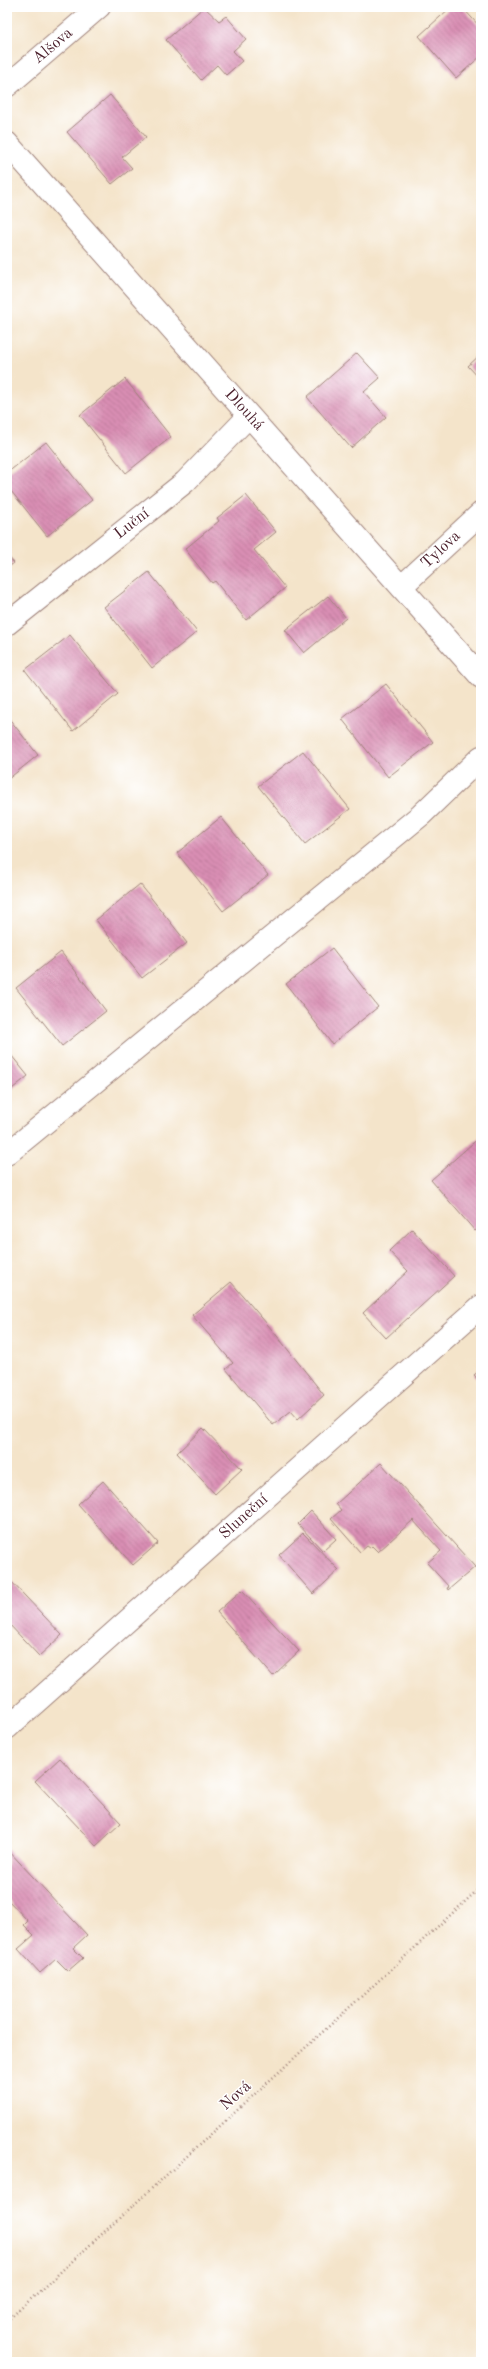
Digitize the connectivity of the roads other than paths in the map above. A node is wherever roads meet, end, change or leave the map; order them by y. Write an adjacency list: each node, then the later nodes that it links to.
1 (99, 7): 2 (street, Alšova)
2 (7, 86)
3 (7, 143): 4 (street, Dlouhá)
4 (249, 416): 6 (street, Dlouhá); 7 (street, Luční)
5 (481, 513): 6 (street, Tylova)
6 (401, 587): 8 (street, Dlouhá)
7 (7, 624)
8 (481, 677)
9 (481, 757): 10 (street)
10 (7, 1154)
11 (481, 1306): 12 (street, Sluneční)
12 (7, 1728)

